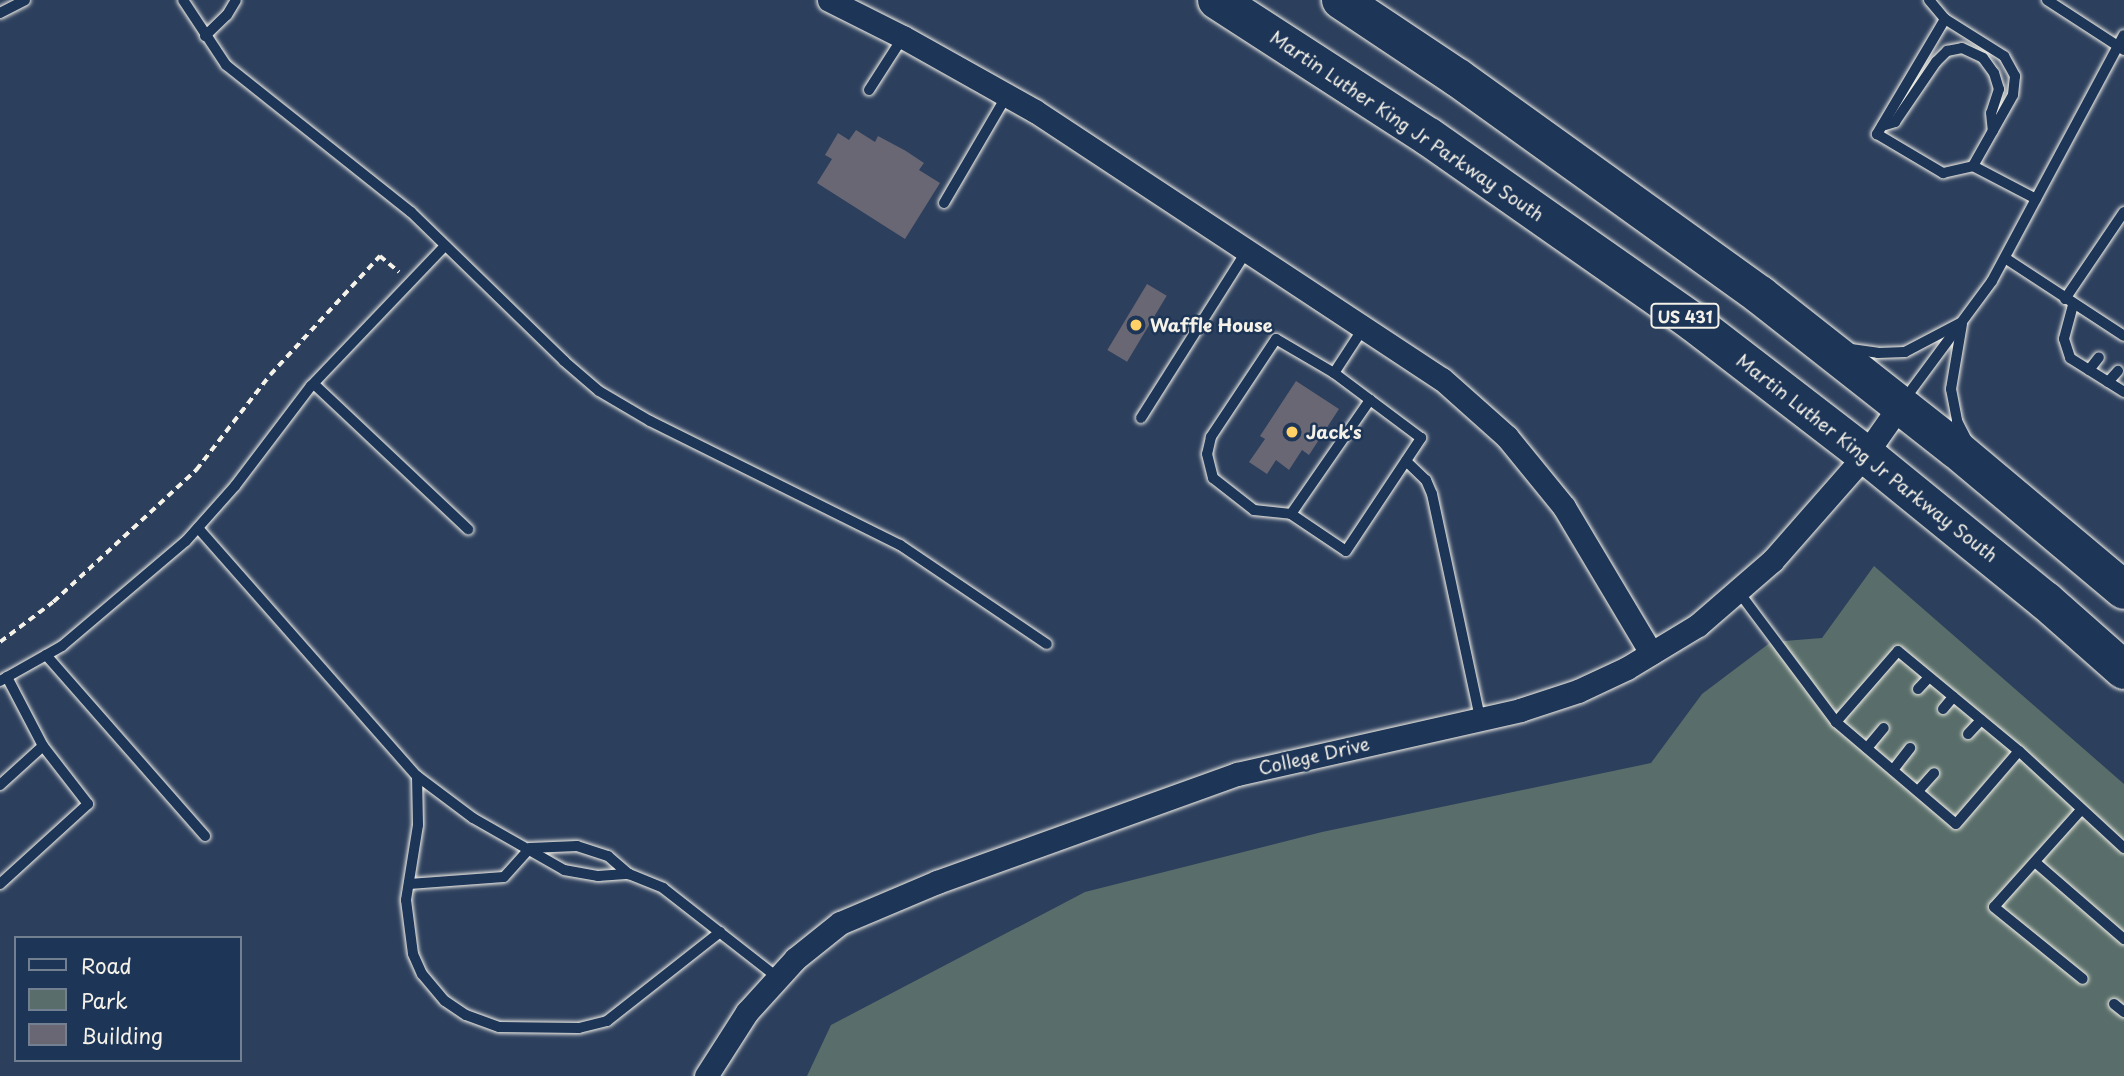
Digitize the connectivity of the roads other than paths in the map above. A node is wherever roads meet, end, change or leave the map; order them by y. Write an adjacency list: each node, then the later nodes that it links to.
1 (25, 0): 9 (lane)
2 (183, 0): 12 (lane)
3 (236, 0): 12 (lane)
4 (829, 0): 13 (street)
5 (1217, 0): 41 (highway, Martin Luther King Jr Parkway South / US 431)
6 (1341, 0): 30 (highway)
7 (1929, 0): 10 (lane)
8 (2047, 0): 14 (lane)
9 (0, 13)
10 (1945, 19): 17 (lane); 18 (lane)
11 (2124, 35): 14 (lane)
12 (205, 36): 23 (lane)
13 (903, 37): 15 (lane); 16 (street)
14 (2120, 48): 20 (lane)
15 (869, 90)
16 (1007, 95): 21 (lane); 24 (street)
17 (1882, 126): 18 (lane); 19 (lane)
18 (1993, 131): 19 (lane)
19 (1973, 166): 20 (lane)
20 (2036, 199): 25 (lane)
21 (944, 203)
22 (2124, 212): 26 (lane)
23 (445, 246): 36 (lane); 49 (lane)
24 (1248, 249): 28 (street); 40 (lane)
25 (2005, 258): 26 (lane); 27 (lane)
26 (2069, 302): 29 (lane); 32 (lane)
27 (1962, 321): 30 (lane); 39 (lane); 43 (lane)
28 (1364, 327): 34 (lane); 50 (street)
29 (2119, 336)
30 (1824, 345): 39 (highway)
31 (2099, 357): 32 (lane)
32 (2089, 370): 35 (lane)
33 (2118, 371): 35 (lane)
34 (1334, 373): 38 (lane); 44 (lane)
35 (2108, 382): 37 (lane)
36 (314, 384): 45 (lane); 46 (lane)
37 (2124, 392)
38 (1370, 400): 42 (lane); 44 (lane)
39 (1900, 405): 41 (street, College Drive); 43 (highway)
40 (1141, 418)
41 (1866, 455): 48 (street, College Drive); 52 (highway, Martin Luther King Jr Parkway South / US 431)
42 (1406, 461): 44 (lane); 58 (lane)
43 (1986, 474): 47 (highway)
44 (1291, 514)
45 (198, 528): 51 (lane); 69 (lane)
46 (468, 529)
47 (2124, 590)
48 (1738, 591): 50 (street, College Drive); 60 (lane)
49 (1047, 643)
50 (1651, 653): 58 (street, College Drive)
51 (46, 655): 54 (lane); 73 (lane)
52 (2124, 670)
53 (1929, 677): 55 (lane); 56 (lane); 60 (lane)
54 (4, 679): 63 (lane)
55 (1918, 690)
56 (1953, 697): 57 (lane); 59 (lane)
57 (1943, 709)
58 (1480, 718): 82 (street, College Drive)
59 (1981, 720): 62 (lane); 66 (lane)
60 (1836, 722): 64 (lane)
61 (1884, 728): 64 (lane)
62 (1968, 734)
63 (43, 746): 70 (lane); 78 (lane)
64 (1867, 748): 67 (lane)
65 (1910, 748): 67 (lane)
66 (2019, 751): 71 (lane); 72 (lane)
67 (1893, 770): 71 (lane)
68 (1934, 773): 71 (lane)
69 (417, 776): 74 (lane); 79 (lane)
70 (0, 785)
71 (1918, 791)
72 (2081, 810): 75 (lane); 76 (lane)
73 (205, 836)
74 (530, 848): 77 (lane); 77 (lane); 79 (lane)
75 (2124, 848)
76 (2035, 862): 81 (lane); 83 (lane)
77 (629, 874): 80 (lane)
78 (0, 884)
79 (409, 884): 80 (lane)
80 (720, 932): 82 (lane)
81 (2124, 939)
82 (778, 978): 86 (street, College Drive)
83 (2083, 979)
84 (2114, 1004): 85 (lane)
85 (2124, 1012)
86 (706, 1076)

